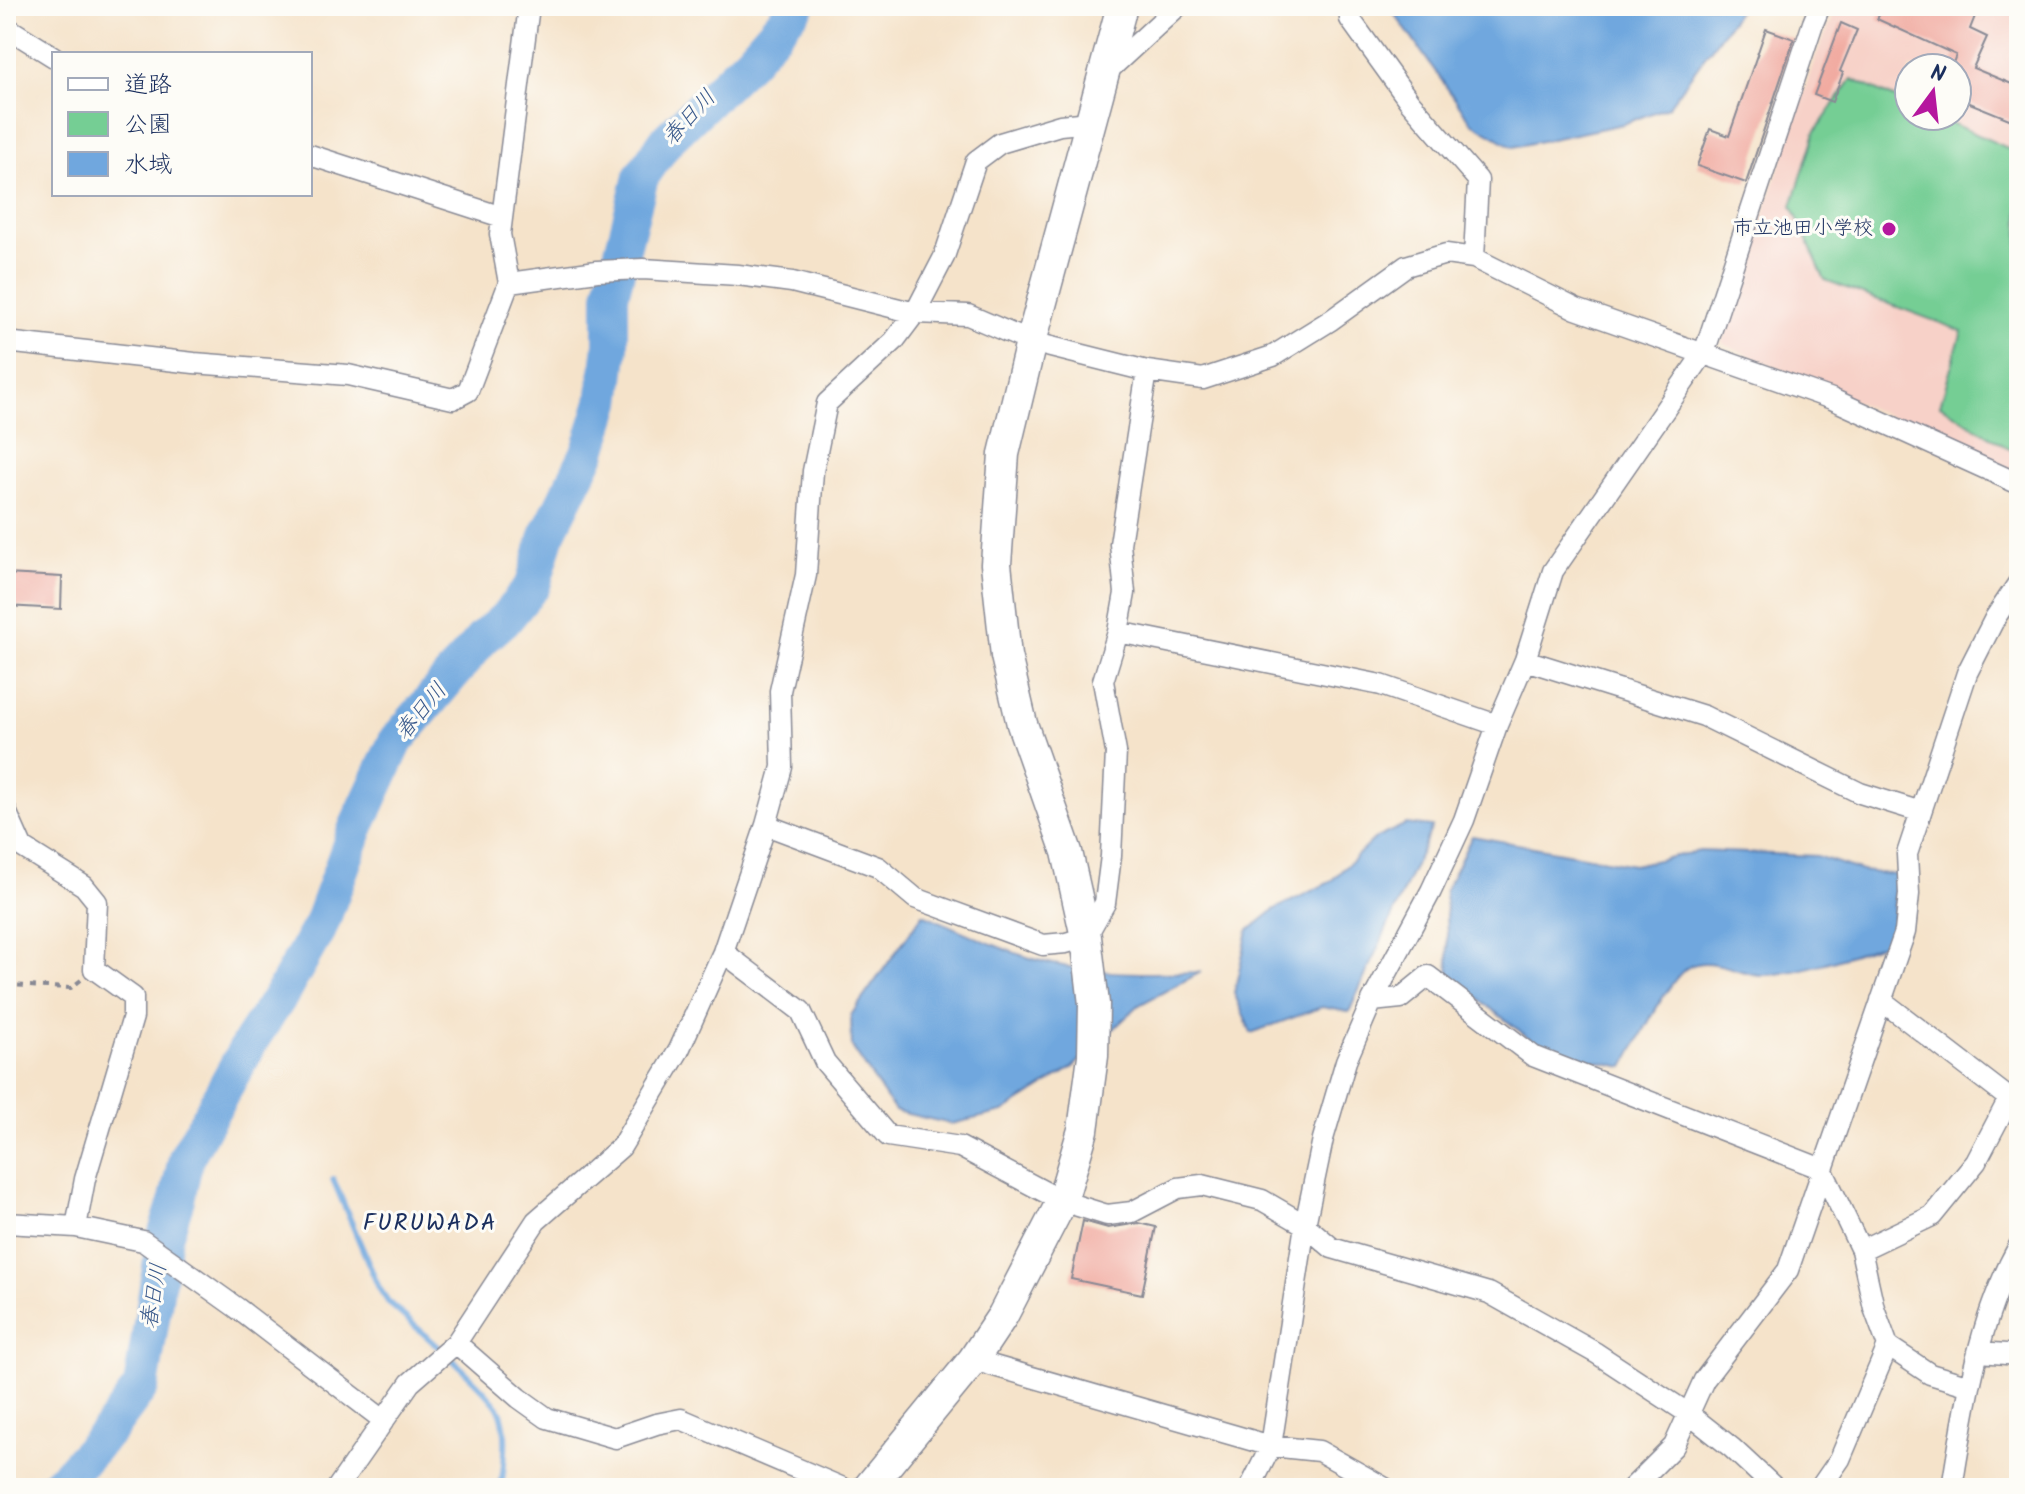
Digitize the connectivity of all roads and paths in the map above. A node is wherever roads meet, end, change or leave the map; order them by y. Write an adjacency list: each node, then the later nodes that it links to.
1 (529, 6): 11 (street)
2 (1122, 6): 8 (street)
3 (1178, 6): 8 (street)
4 (1349, 6): 12 (street)
5 (1820, 6): 17 (street)
6 (6, 27): 7 (street)
7 (52, 56)
8 (1106, 68): 9 (street)
9 (1090, 122): 14 (street); 16 (street)
10 (312, 156): 11 (street)
11 (502, 217): 13 (street)
12 (1474, 258): 17 (street); 18 (street)
13 (509, 283): 14 (street); 15 (street)
14 (915, 313): 16 (street); 26 (street)
15 (6, 342)
16 (1031, 342): 18 (street); 27 (street)
17 (1704, 353): 19 (street); 22 (street)
18 (1147, 371): 21 (street)
19 (2019, 484)
20 (2019, 582): 25 (street)
21 (1118, 632): 23 (street); 27 (street)
22 (1525, 660): 23 (street); 25 (street)
23 (1497, 725): 32 (street)
24 (6, 811): 29 (street)
25 (1921, 812): 31 (street)
26 (766, 825): 27 (street); 28 (street)
27 (1086, 937): 35 (street)
28 (723, 952): 35 (street); 41 (street)
29 (94, 969): 30 (path); 38 (street)
30 (6, 985)
31 (1881, 1000): 33 (street); 34 (street)
32 (1372, 1001): 34 (street); 37 (street)
33 (2014, 1102): 40 (street)
34 (1822, 1169): 40 (street); 47 (street)
35 (1062, 1201): 37 (street); 45 (street)
36 (6, 1223): 38 (street)
37 (1305, 1225): 47 (street); 49 (street)
38 (76, 1227): 48 (street)
39 (2019, 1246): 43 (street)
40 (1861, 1250): 42 (street)
41 (456, 1343): 48 (street); 51 (street)
42 (1888, 1346): 46 (street); 57 (street)
43 (1980, 1352): 44 (street); 46 (street)
44 (2019, 1355)
45 (973, 1360): 49 (street); 52 (street)
46 (1970, 1386): 58 (street)
47 (1689, 1414): 55 (street); 56 (street)
48 (382, 1419): 50 (street)
49 (1271, 1446): 53 (street); 54 (street)
50 (337, 1488)
51 (843, 1488)
52 (868, 1488)
53 (1250, 1488)
54 (1385, 1488)
55 (1632, 1488)
56 (1775, 1488)
57 (1820, 1488)
58 (1952, 1488)

